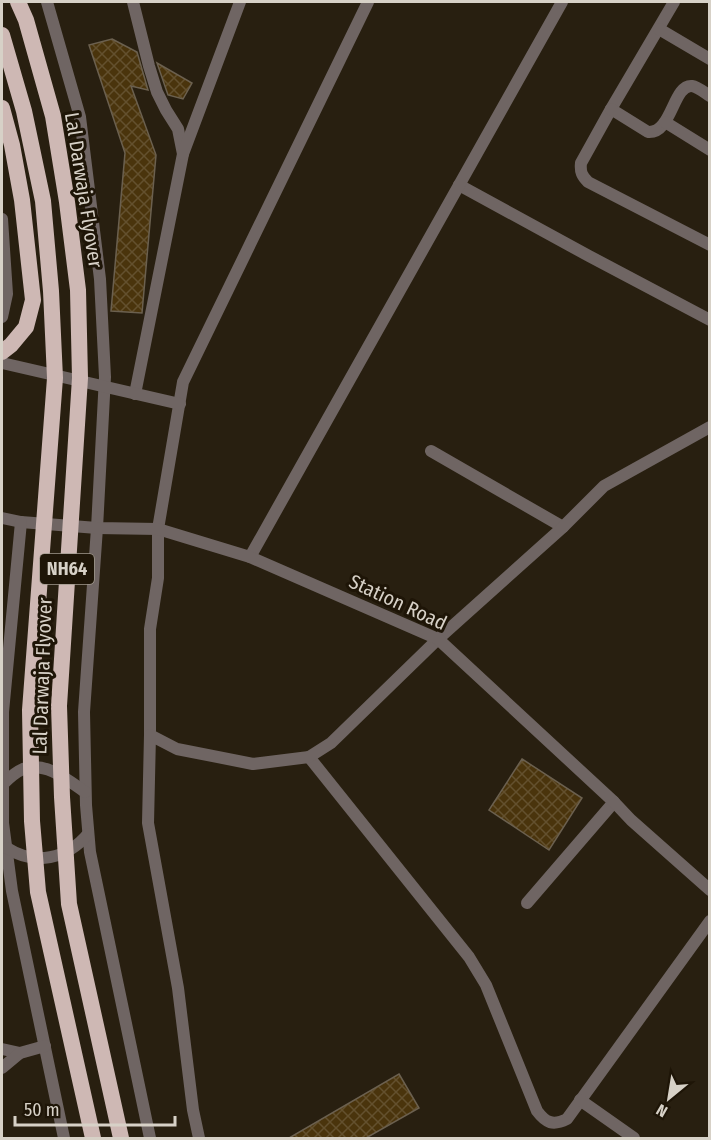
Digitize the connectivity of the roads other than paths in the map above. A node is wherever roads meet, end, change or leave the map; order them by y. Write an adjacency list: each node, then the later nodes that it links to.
1 (18, 2): 53 (highway, Lal Darwaja Flyover / NH64, bridge)
2 (46, 2): 24 (street)
3 (133, 2): 16 (street)
4 (240, 2): 16 (street)
5 (368, 2): 26 (street)
6 (562, 2): 17 (street)
7 (674, 2): 8 (street)
8 (659, 29): 10 (street); 13 (street)
9 (2, 35): 52 (highway, Lal Darwaja Flyover / NH64, bridge)
10 (710, 59)
11 (710, 96): 14 (street)
12 (2, 108): 22 (highway)
13 (611, 109): 14 (street); 19 (street)
14 (665, 122): 15 (street)
15 (710, 150)
16 (183, 154): 25 (street)
17 (459, 185): 21 (street); 34 (street)
18 (2, 219): 20 (street)
19 (710, 245)
20 (2, 317)
21 (710, 317)
22 (2, 352)
23 (2, 363): 24 (street)
24 (104, 387): 25 (street); 32 (street)
25 (135, 394): 26 (street)
26 (180, 404): 33 (street)
27 (710, 427): 31 (street)
28 (432, 451): 31 (street)
29 (2, 518): 30 (street, Station Road)
30 (21, 522): 32 (street, Station Road); 38 (street)
31 (562, 527): 35 (street)
32 (97, 528): 33 (street, Station Road); 39 (street)
33 (158, 529): 34 (street, Station Road); 36 (street)
34 (250, 557): 35 (street, Station Road)
35 (438, 639): 37 (street); 40 (street, Station Road)
36 (150, 735): 37 (street); 55 (street)
37 (309, 757): 50 (street)
38 (3, 783): 39 (street); 42 (street)
39 (85, 792): 41 (street)
40 (614, 802): 43 (street, Station Road); 44 (street)
41 (88, 834): 42 (street); 54 (street)
42 (7, 848): 46 (street)
43 (710, 890)
44 (527, 903)
45 (710, 921): 50 (street)
46 (45, 1046): 48 (street); 51 (street)
47 (2, 1049): 48 (street)
48 (20, 1053): 49 (street)
49 (2, 1068)
50 (580, 1100): 56 (street)
51 (64, 1138)
52 (93, 1138)
53 (121, 1138)
54 (150, 1138)
55 (199, 1138)
56 (634, 1138)

